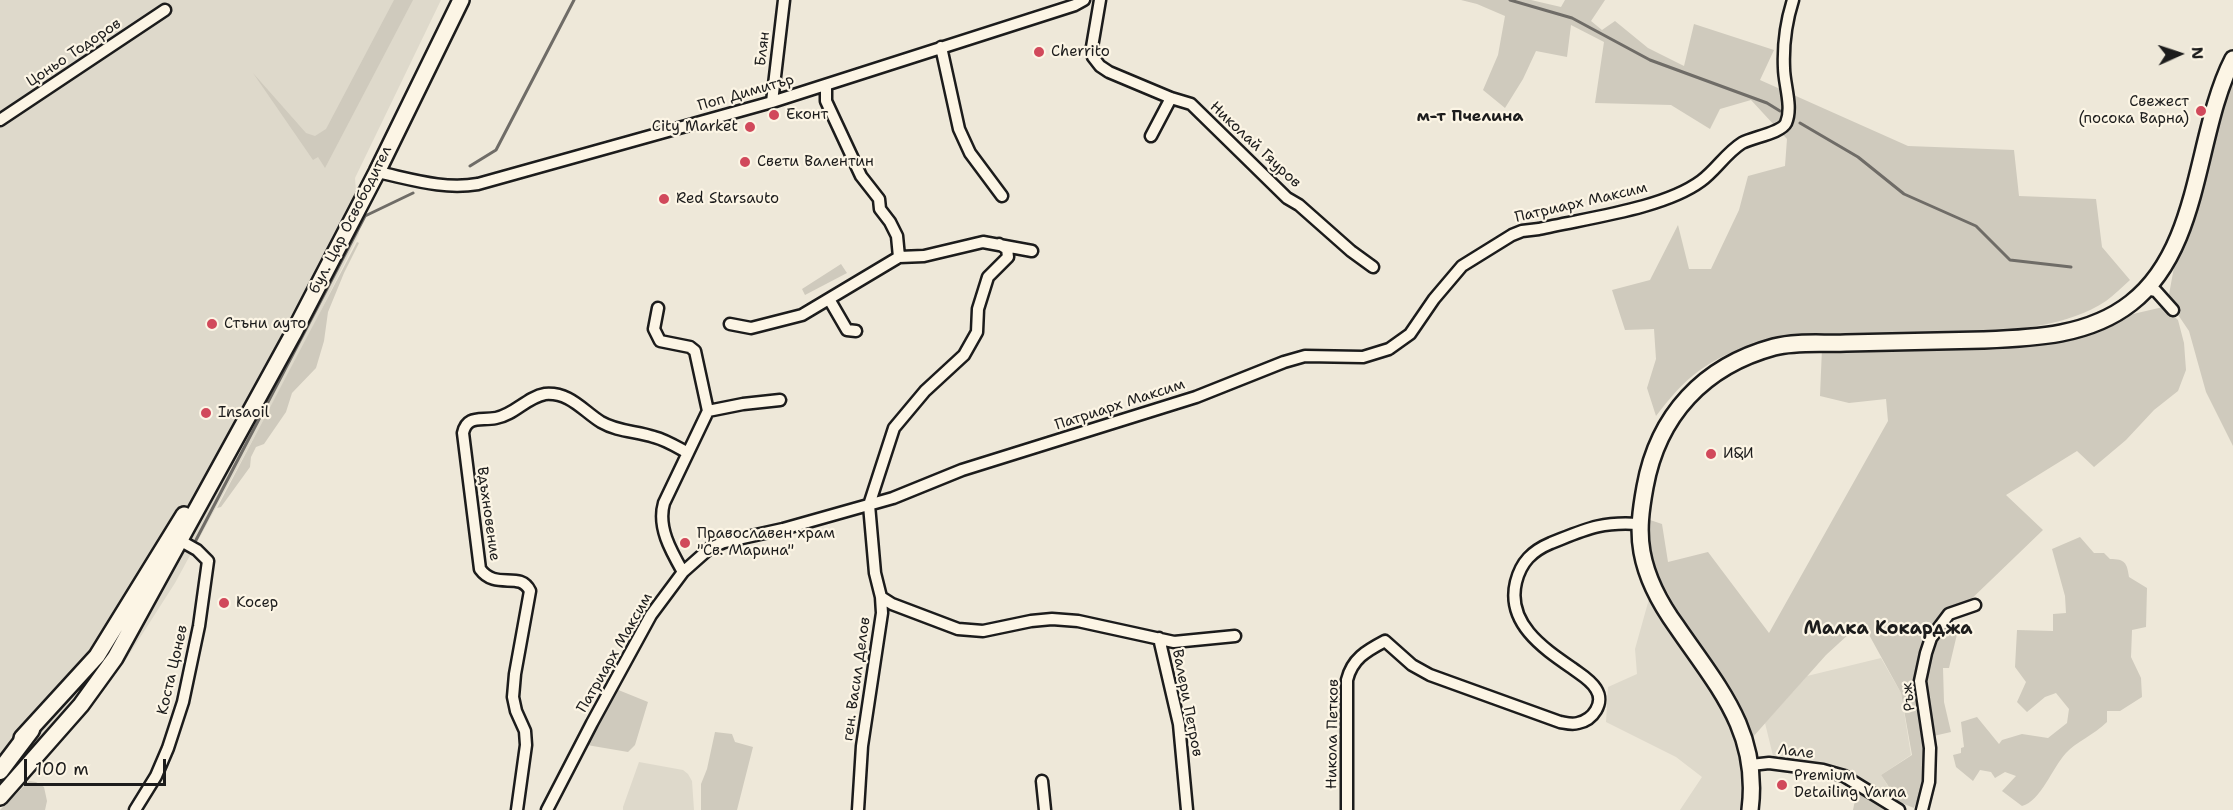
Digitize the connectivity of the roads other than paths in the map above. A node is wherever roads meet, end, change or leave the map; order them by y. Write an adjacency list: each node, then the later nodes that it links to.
1 (460, 0): 14 (main road, бул. Цар Освободител)
2 (784, 0): 11 (street, Блян)
3 (1084, 0): 7 (street, Поп Димитър)
4 (1100, 0): 10 (street, Николай Гяуров)
5 (1793, 0): 30 (street, Патриарх Максим)
6 (165, 10): 12 (street, Цоньо Тодоров)
7 (941, 47): 9 (street, Поп Димитър); 15 (street)
8 (2233, 59): 20 (main road)
9 (826, 85): 11 (street, Поп Димитър); 18 (street)
10 (1171, 98): 13 (street); 19 (street, Николай Гяуров)
11 (772, 102): 14 (street, Поп Димитър)
12 (0, 120)
13 (1151, 136)
14 (377, 172): 29 (main road, бул. Цар Освободител)
15 (1002, 196)
16 (999, 244): 17 (street); 18 (street); 30 (street, ген. Васил Делов)
17 (1032, 251)
18 (899, 257): 21 (street)
19 (1373, 267)
20 (2146, 289): 23 (street); 31 (main road)
21 (829, 299): 24 (street); 25 (street)
22 (658, 308): 27 (street)
23 (2173, 310)
24 (730, 324)
25 (856, 331)
26 (780, 400): 27 (street)
27 (708, 411): 28 (street)
28 (688, 453): 33 (street); 45 (street, Вдъхновение)
29 (218, 469): 32 (main road, бул. Цар Освободител); 38 (main road, бул. Цар Освободител)
30 (869, 505): 33 (street, Патриарх Максим); 34 (street, ген. Васил Делов)
31 (1639, 524): 40 (main road); 50 (street, Никола Петков)
32 (189, 545): 43 (main road, бул. Цар Освободител); 44 (street, Коста Цонев)
33 (683, 572): 46 (street, Патриарх Максим)
34 (881, 597): 37 (street); 47 (street, ген. Васил Делов)
35 (1975, 604): 53 (street, Ръж)
36 (1235, 636): 37 (street)
37 (1159, 638): 49 (street, Валери Петров)
38 (31, 730): 39 (main road, бул. Цар Освободител); 41 (main road)
39 (4, 752)
40 (1751, 765): 51 (main road); 52 (street, Лале)
41 (0, 771)
42 (1042, 781): 48 (street)
43 (0, 797)
44 (135, 810)
45 (517, 810)
46 (547, 810)
47 (858, 810)
48 (1045, 810)
49 (1187, 810)
50 (1347, 810)
51 (1749, 810)
52 (1899, 810)
53 (1922, 810)

